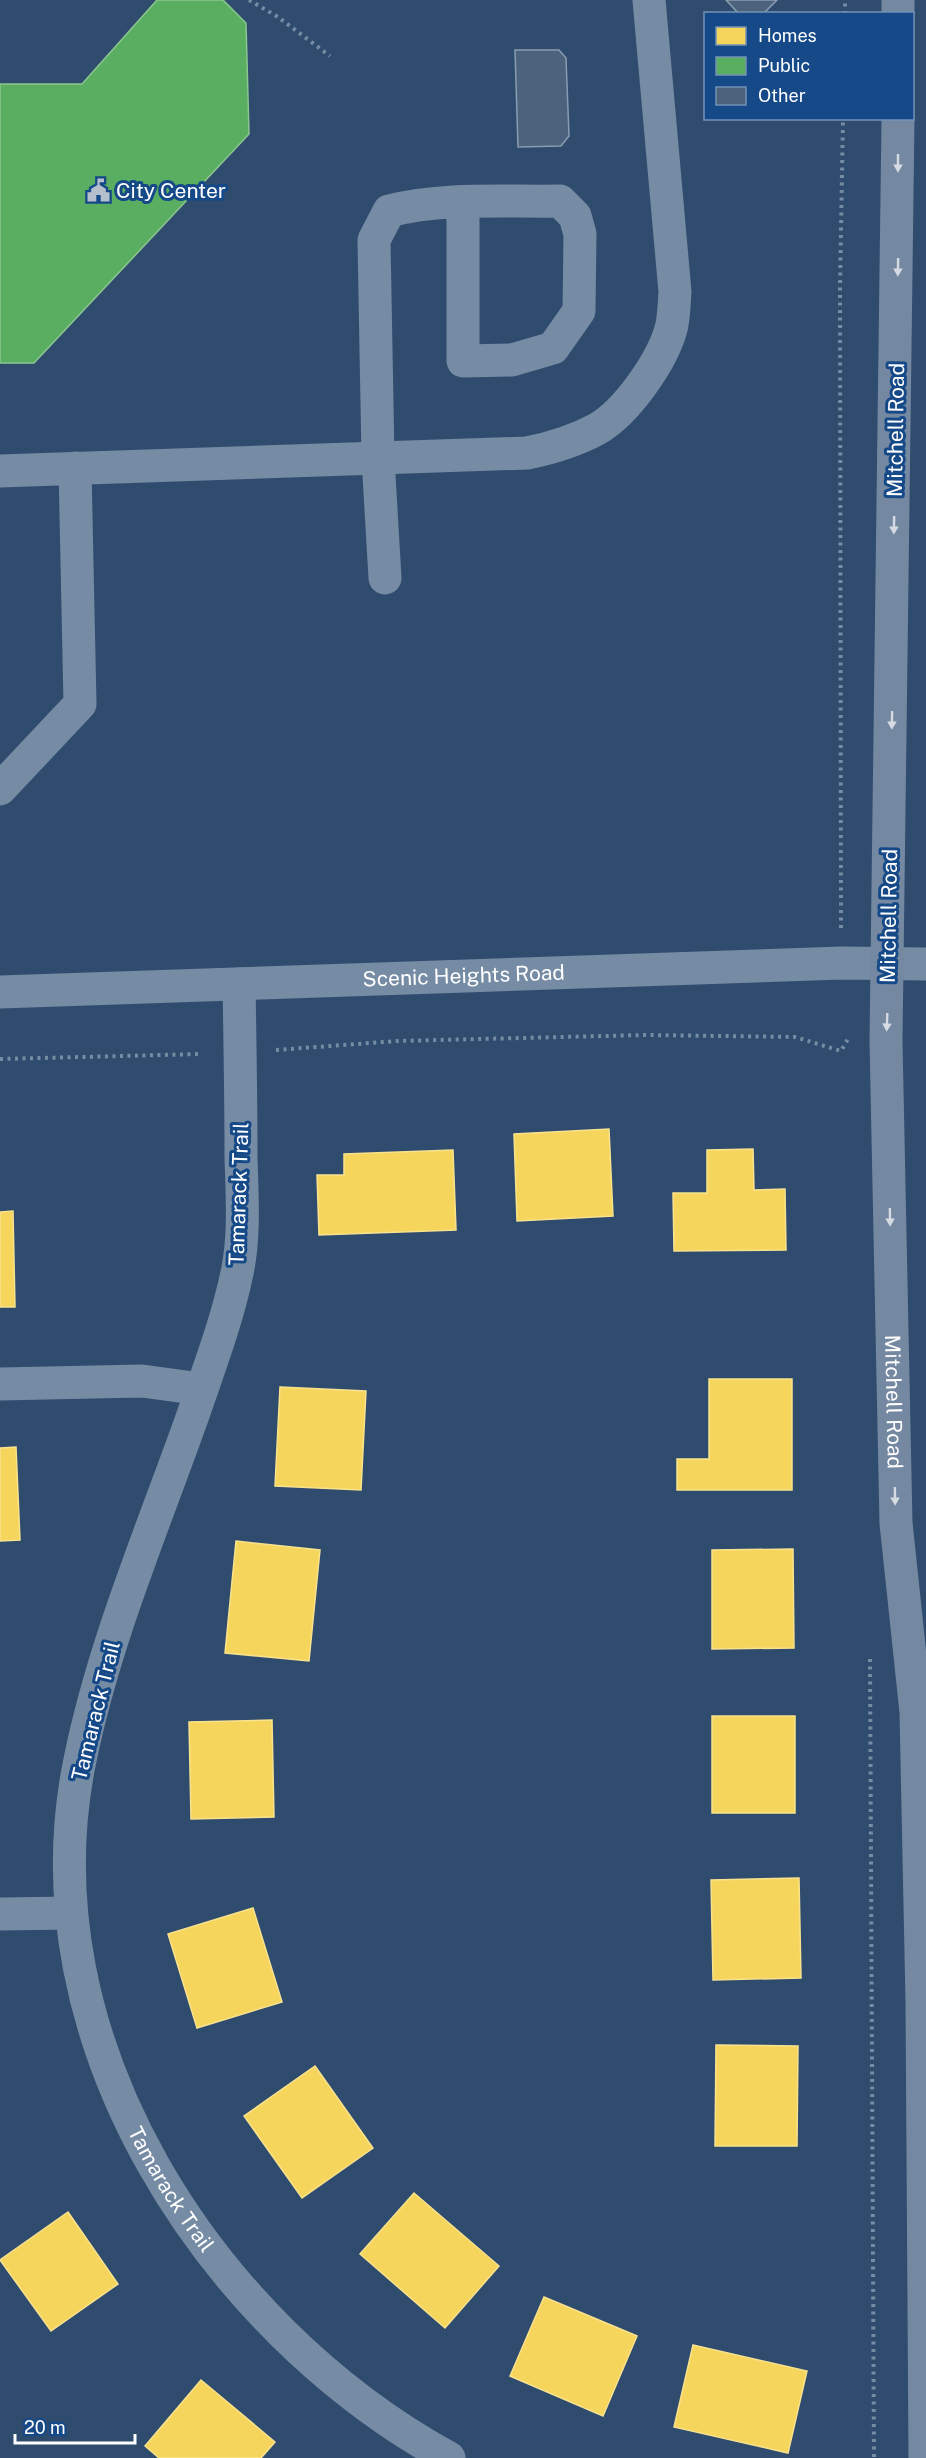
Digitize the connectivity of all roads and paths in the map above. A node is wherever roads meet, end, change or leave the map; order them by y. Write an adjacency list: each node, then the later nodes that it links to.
1 (249, 0): 3 (path)
2 (649, 0): 7 (street)
3 (330, 56)
4 (843, 120): 12 (path)
5 (898, 120): 13 (main road, Mitchell Road, one-way to 13)
6 (463, 202): 6 (street); 7 (street)
7 (378, 458): 8 (street); 10 (street)
8 (75, 468): 9 (street); 11 (street)
9 (0, 471)
10 (385, 578)
11 (0, 789)
12 (842, 963): 13 (street, Scenic Heights Road); 15 (street, Scenic Heights Road)
13 (889, 963): 14 (street, Scenic Heights Road); 26 (main road, Mitchell Road, one-way to 26)
14 (926, 964)
15 (239, 984): 16 (street, Scenic Heights Road); 19 (street, Tamarack Trail)
16 (0, 992)
17 (849, 1037): 18 (path)
18 (841, 1051): 19 (path); 20 (path)
19 (240, 1053): 21 (path); 23 (street, Tamarack Trail)
20 (848, 1058)
21 (0, 1059)
22 (0, 1384): 23 (street)
23 (201, 1389): 27 (street, Tamarack Trail)
24 (870, 1654): 31 (path)
25 (926, 1656): 26 (main road, Mitchell Road)
26 (921, 1712): 29 (main road, Mitchell Road)
27 (71, 1913): 28 (street); 30 (street, Tamarack Trail)
28 (0, 1914)
29 (925, 2193): 32 (main road, Mitchell Road)
30 (449, 2458)
31 (874, 2458)
32 (925, 2458)

